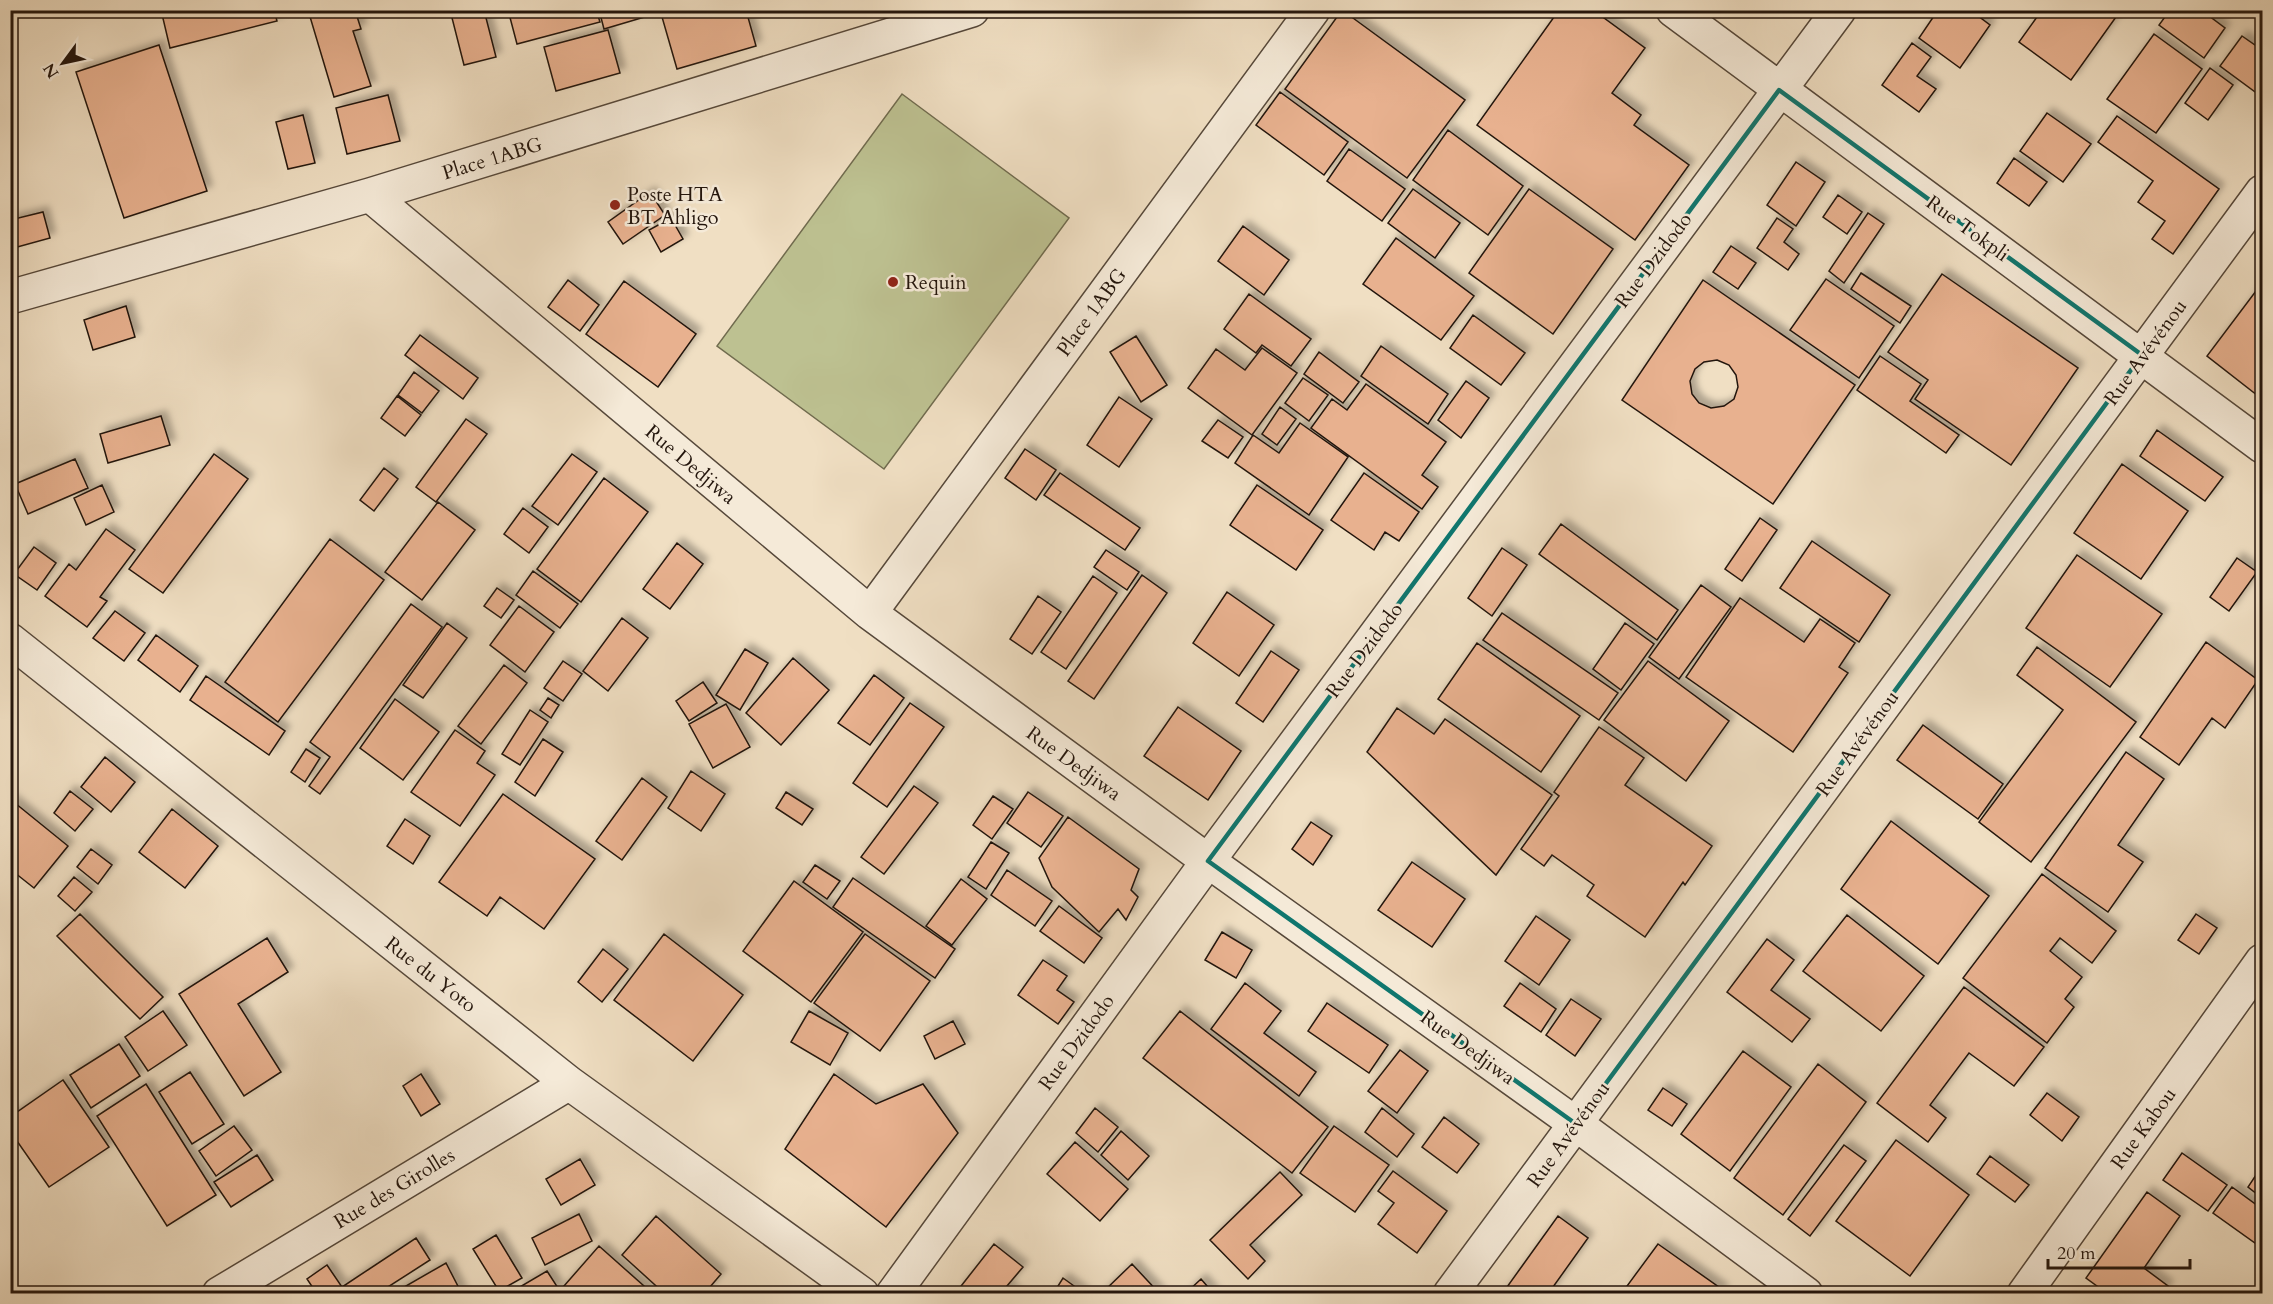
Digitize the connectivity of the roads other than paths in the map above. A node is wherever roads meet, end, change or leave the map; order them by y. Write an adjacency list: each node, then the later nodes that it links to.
1 (972, 10): 7 (street, Place 1ABG)
2 (1313, 10): 11 (street, Place 1ABG)
3 (1673, 10): 5 (street, Rue Tokpli)
4 (1839, 10): 5 (street, Rue Dzidodo)
5 (1779, 90): 9 (street, Rue Tokpli); 13 (street, Rue Dzidodo)
6 (2262, 192): 9 (street, Rue Avévénou)
7 (370, 195): 8 (street, Place 1ABG); 11 (street, Rue Dedjiwa)
8 (10, 297)
9 (2142, 355): 10 (street, Rue Tokpli); 16 (street, Rue Avévénou)
10 (2262, 446)
11 (870, 613): 13 (street, Rue Dedjiwa)
12 (10, 640): 15 (street, Rue du Yoto)
13 (1208, 861): 16 (street, Rue Dedjiwa); 19 (street, Rue Dzidodo)
14 (2262, 962): 22 (street, Rue Kabou)
15 (569, 1083): 17 (street, Rue des Girolles); 18 (street, Rue du Yoto)
16 (1576, 1124): 20 (street, Rue Avévénou); 21 (street, Rue Dedjiwa)
17 (219, 1293)
18 (862, 1293)
19 (893, 1293)
20 (1450, 1293)
21 (1806, 1293)
22 (2024, 1293)

